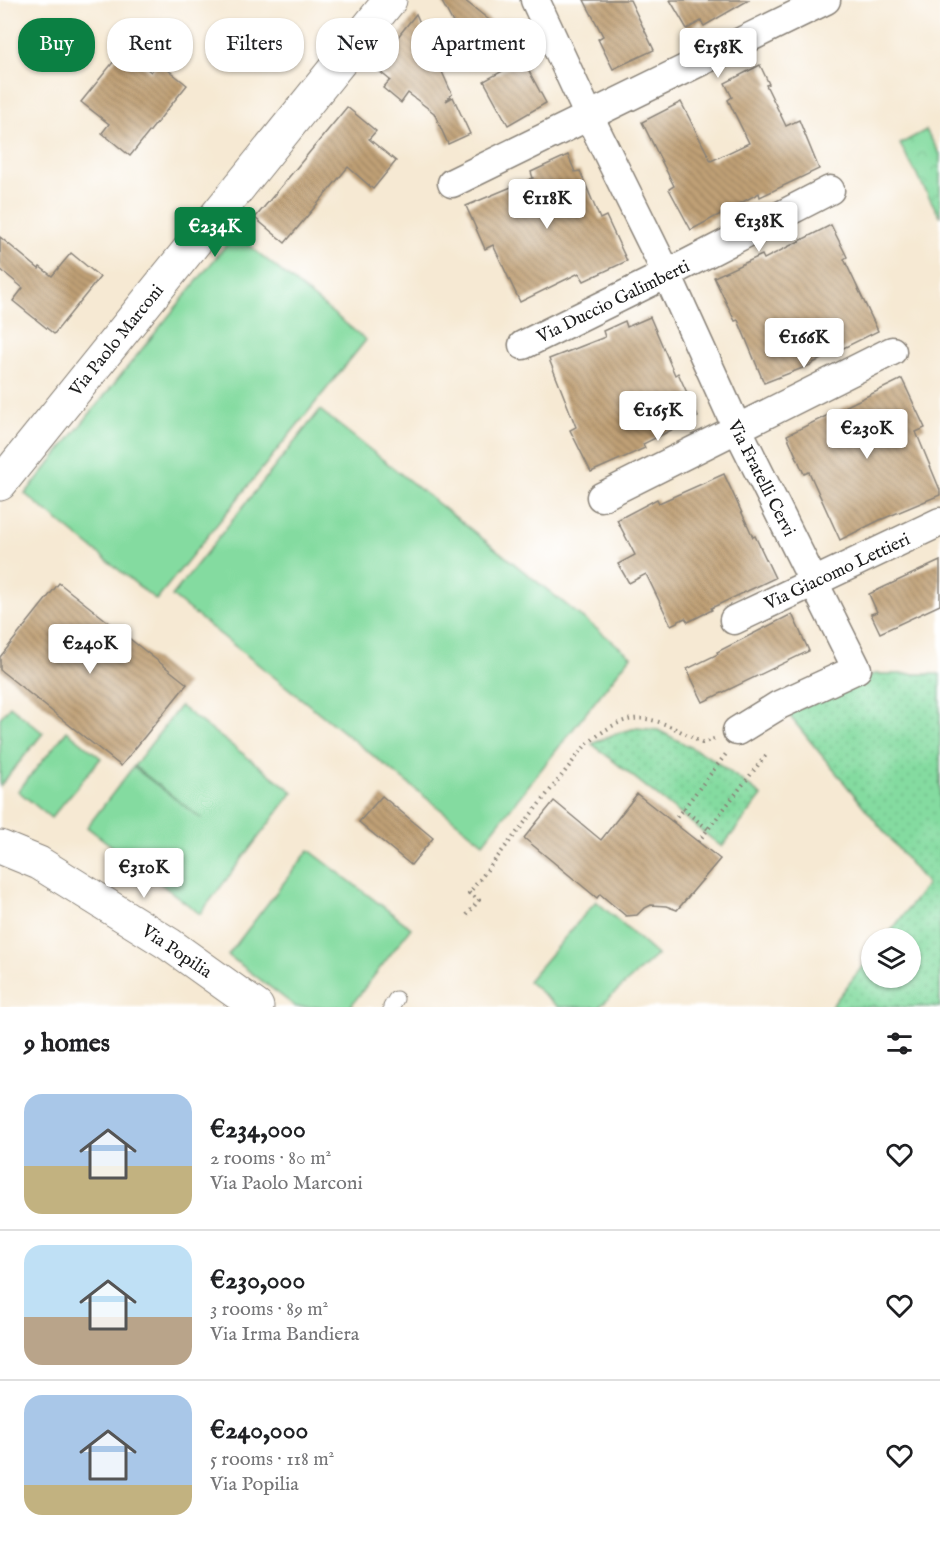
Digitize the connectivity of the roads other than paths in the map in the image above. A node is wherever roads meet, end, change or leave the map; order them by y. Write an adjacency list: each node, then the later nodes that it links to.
1 (390, 0): 11 (street, Via Paolo Marconi)
2 (535, 0): 4 (street, Via Fratelli Cervi)
3 (826, 0): 4 (street)
4 (589, 116): 5 (street); 7 (street, Via Fratelli Cervi)
5 (452, 183)
6 (830, 190): 7 (street, Via Duccio Galimberti)
7 (667, 274): 8 (street, Via Duccio Galimberti); 10 (street, Via Fratelli Cervi)
8 (523, 345)
9 (892, 351): 10 (street)
10 (737, 428): 12 (street); 14 (street, Via Fratelli Cervi)
11 (0, 484)
12 (601, 497)
13 (940, 522): 14 (street, Via Giacomo Lettieri)
14 (814, 581): 15 (street, Via Giacomo Lettieri); 16 (street, Via Fratelli Cervi)
15 (734, 620)
16 (732, 742)
17 (0, 847): 18 (street, Via Popilia)
18 (257, 1007)

